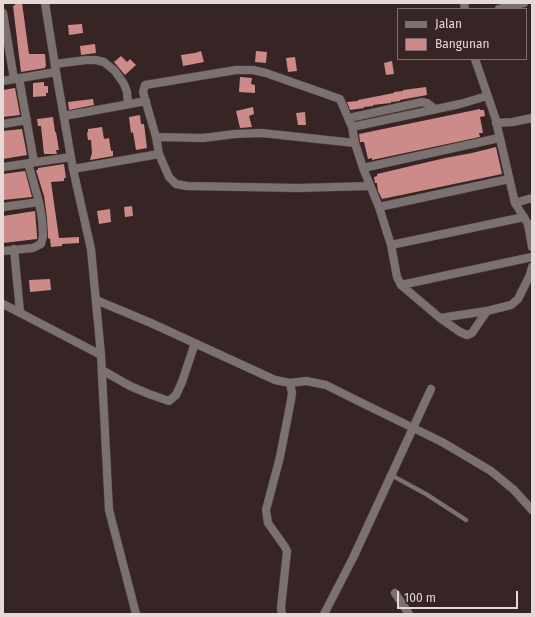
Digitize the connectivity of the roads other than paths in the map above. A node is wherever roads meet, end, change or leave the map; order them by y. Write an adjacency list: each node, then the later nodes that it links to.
1 (45, 3): 6 (street)
2 (524, 3): 3 (street)
3 (504, 8)
4 (3, 13): 7 (street)
5 (475, 60): 9 (street)
6 (55, 68): 7 (street); 11 (street); 13 (street)
7 (16, 78): 8 (street); 16 (street)
8 (3, 81)
9 (487, 96): 12 (street); 17 (street)
10 (146, 101): 11 (street); 14 (street); 20 (street)
11 (128, 104): 13 (street)
12 (435, 109): 14 (street); 19 (street)
13 (64, 116): 24 (street)
14 (349, 118): 19 (street)
15 (532, 118): 17 (street)
16 (27, 120): 18 (street); 25 (street)
17 (496, 123): 21 (street)
18 (3, 124)
19 (352, 127): 22 (street)
20 (156, 137): 22 (street); 23 (street)
21 (500, 138): 27 (street); 29 (street)
22 (355, 143): 27 (street)
23 (159, 154): 28 (street); 30 (street)
24 (72, 157): 25 (street); 28 (street)
25 (31, 163): 26 (street); 32 (street)
26 (3, 167)
27 (364, 168): 30 (street)
28 (73, 169): 45 (street)
29 (509, 179): 33 (street); 35 (street)
30 (370, 186): 35 (street)
31 (532, 198): 33 (street)
32 (39, 202): 34 (street); 40 (street)
33 (515, 203): 36 (street)
34 (3, 207)
35 (379, 207): 38 (street)
36 (524, 217): 37 (street); 38 (street)
37 (532, 242): 39 (street)
38 (391, 246): 44 (street)
39 (532, 247)
40 (14, 250): 41 (street); 48 (street)
41 (3, 251)
42 (532, 257): 44 (street)
43 (532, 267): 47 (street)
44 (401, 285): 49 (street)
45 (96, 300): 50 (street); 51 (street)
46 (3, 304): 48 (street)
47 (487, 311): 49 (street); 49 (street)
48 (20, 312): 51 (street)
49 (440, 318)
50 (195, 343): 52 (street); 53 (street)
51 (101, 355): 52 (street)
52 (102, 370): 60 (street)
53 (290, 383): 55 (street); 61 (street)
54 (431, 389): 55 (street)
55 (413, 427): 56 (street); 57 (street)
56 (391, 475): 58 (lane); 62 (street)
57 (532, 510)
58 (466, 520)
59 (395, 593): 63 (street)
60 (136, 614)
61 (282, 614)
62 (324, 614)
63 (409, 614)

